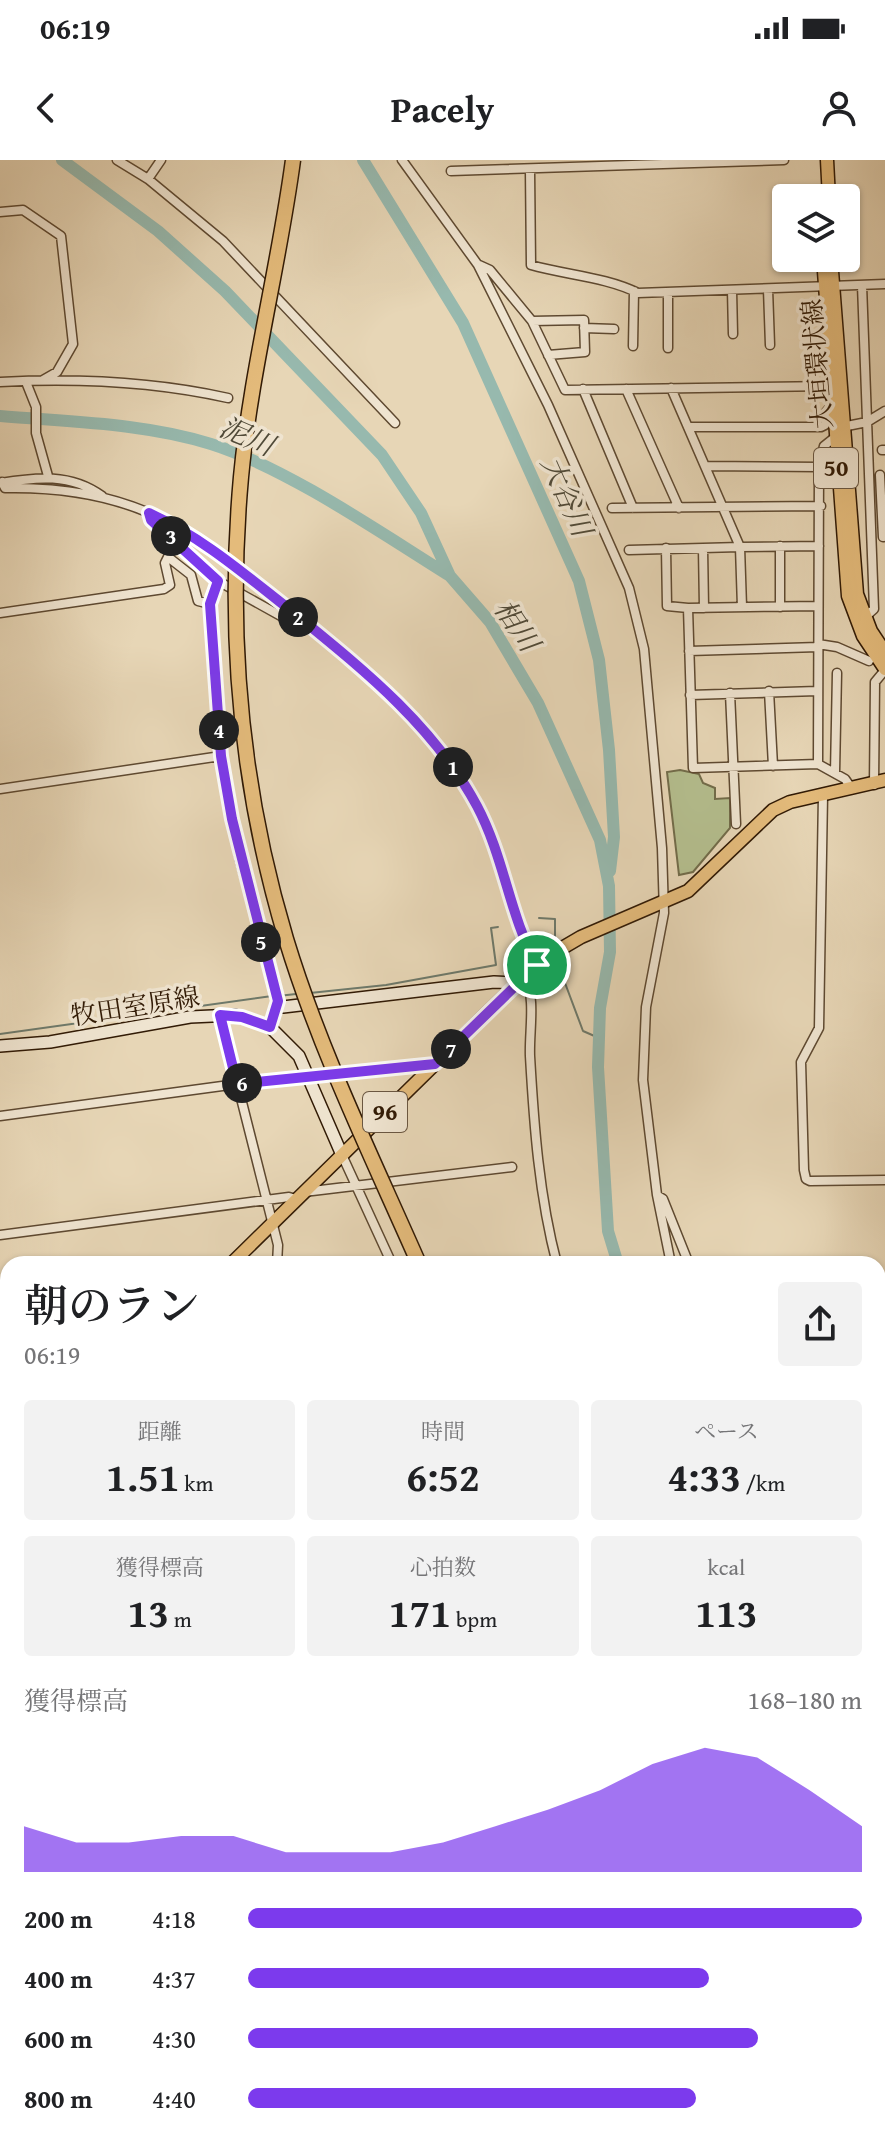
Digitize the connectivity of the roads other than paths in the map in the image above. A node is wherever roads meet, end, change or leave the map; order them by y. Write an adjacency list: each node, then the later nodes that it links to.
1 (117, 160): 10 (street)
2 (161, 160): 10 (street)
3 (293, 160): 120 (highway, bridge)
4 (402, 160): 14 (street)
5 (784, 160): 8 (street)
6 (819, 160): 11 (main road)
7 (827, 160): 12 (main road)
8 (530, 170): 9 (street); 22 (street)
9 (451, 171)
10 (148, 179): 43 (street)
11 (820, 184)
12 (828, 184)
13 (0, 212): 33 (street)
14 (478, 265): 24 (street); 97 (street)
15 (826, 272): 19 (main road, 大垣環状線 / 50)
16 (830, 272): 19 (main road, 大垣環状線 / 50)
17 (885, 284): 18 (street)
18 (862, 285): 19 (street); 42 (street)
19 (828, 286): 20 (street); 35 (main road, 大垣環状線 / 50); 45 (main road, 大垣環状線 / 50)
20 (768, 289): 21 (street); 28 (street)
21 (732, 290): 23 (street); 27 (street)
22 (634, 291): 23 (street); 29 (street)
23 (668, 292): 30 (street)
24 (532, 321): 25 (street); 31 (street)
25 (584, 328): 26 (street); 31 (street)
26 (614, 329)
27 (733, 334)
28 (770, 345)
29 (633, 346)
30 (668, 348)
31 (548, 355): 37 (street)
32 (0, 379): 34 (street)
33 (42, 381): 34 (street); 39 (street)
34 (26, 382): 49 (street)
35 (830, 386): 36 (street); 40 (main road, 大垣環状線 / 50)
36 (671, 388): 38 (street); 44 (street)
37 (583, 389): 38 (street); 55 (street)
38 (626, 389): 56 (street)
39 (228, 398)
40 (832, 405): 44 (street); 45 (main road, 大垣環状線 / 50)
41 (885, 411): 42 (street)
42 (867, 422): 45 (street); 59 (street)
43 (395, 423)
44 (688, 427): 46 (street)
45 (837, 431): 47 (street); 58 (main road, 大垣環状線 / 50); 81 (main road, 大垣環状線 / 50)
46 (705, 466): 47 (street); 53 (street)
47 (819, 467): 52 (street)
48 (880, 475): 60 (street)
49 (48, 476): 50 (street); 51 (street)
50 (1, 483): 51 (street)
51 (106, 498): 57 (street)
52 (821, 506): 53 (street); 62 (street)
53 (723, 507): 56 (street); 63 (street)
54 (612, 508): 55 (street)
55 (633, 508): 56 (street)
56 (679, 508)
57 (149, 513): 67 (street); 76 (street)
58 (852, 537): 59 (street); 75 (main road, 大垣環状線 / 50)
59 (870, 537): 60 (street); 75 (street)
60 (884, 537)
61 (780, 546): 62 (street); 63 (street); 71 (street)
62 (819, 546): 69 (street)
63 (740, 547): 65 (street); 70 (street)
64 (666, 548): 65 (street); 66 (street); 72 (street)
65 (703, 548): 73 (street)
66 (629, 550)
67 (218, 581): 68 (street); 76 (street)
68 (210, 604): 74 (street); 87 (street)
69 (818, 606): 71 (street); 77 (street)
70 (742, 607): 71 (street); 73 (street)
71 (780, 607)
72 (688, 608): 73 (street); 78 (street)
73 (704, 608)
74 (0, 613)
75 (864, 618): 79 (main road, 大垣環状線 / 50)
76 (302, 620): 98 (street)
77 (818, 646): 78 (street); 80 (street); 84 (street)
78 (689, 651): 86 (street)
79 (885, 652)
80 (869, 661)
81 (885, 669): 92 (street)
82 (837, 673): 91 (street)
83 (769, 691): 84 (street); 85 (street); 89 (street)
84 (817, 691): 88 (street)
85 (730, 693): 86 (street); 90 (street)
86 (690, 695): 90 (street)
87 (221, 756): 93 (street); 100 (street)
88 (818, 764): 89 (street); 91 (street)
89 (773, 766): 90 (street)
90 (733, 767): 96 (street)
91 (835, 773): 94 (street)
92 (882, 782): 94 (main road, 96)
93 (0, 789)
94 (852, 790): 95 (main road, 96)
95 (823, 795): 97 (main road, 96); 110 (street)
96 (736, 824)
97 (661, 904): 98 (main road, 96); 112 (street)
98 (538, 963): 99 (main road, 96)
99 (522, 980): 100 (main road); 104 (main road, 96); 121 (street)
100 (280, 1004): 102 (street)
101 (220, 1015): 102 (main road, 牧田室原線); 103 (main road, 牧田室原線); 106 (street)
102 (270, 1027): 105 (main road, 牧田室原線)
103 (0, 1046)
104 (435, 1064): 105 (street); 108 (main road, 96)
105 (308, 1076): 106 (street); 108 (main road, 牧田室原線)
106 (237, 1084): 107 (street); 114 (street)
107 (0, 1116)
108 (342, 1155): 111 (street); 113 (main road, 96)
109 (512, 1167): 111 (street)
110 (885, 1180)
111 (358, 1187): 113 (street); 119 (street)
112 (657, 1195): 122 (street); 123 (street)
113 (300, 1196): 114 (street); 115 (main road, 96)
114 (266, 1200): 115 (street); 116 (street)
115 (273, 1223): 117 (main road, 96); 118 (street)
116 (0, 1235)
117 (239, 1256)
118 (277, 1256)
119 (388, 1256)
120 (416, 1256)
121 (555, 1256)
122 (669, 1256)
123 (686, 1256)

